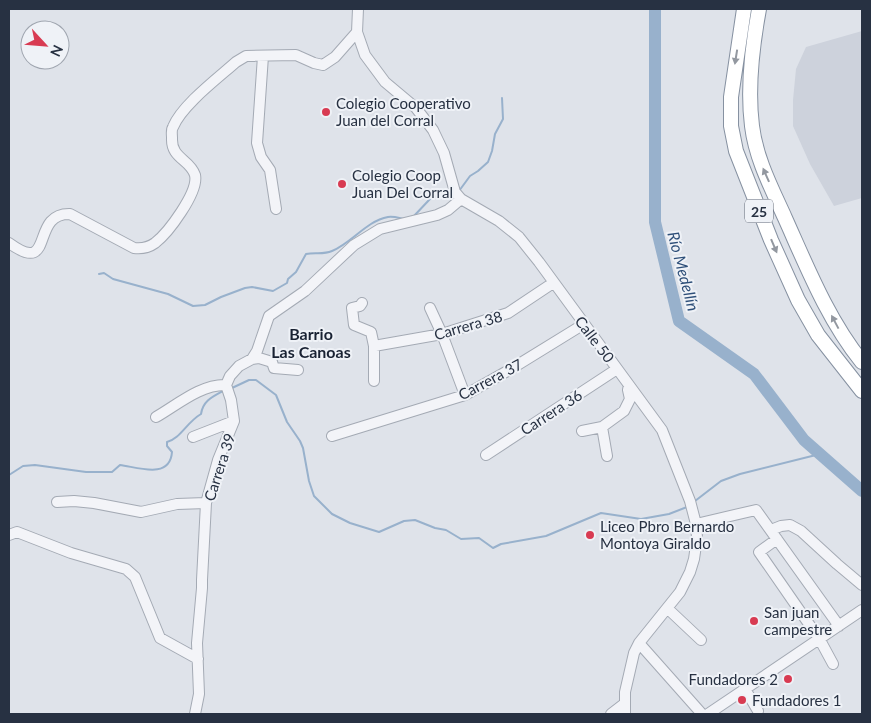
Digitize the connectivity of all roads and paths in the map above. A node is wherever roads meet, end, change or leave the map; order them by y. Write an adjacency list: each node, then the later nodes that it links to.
1 (358, 9): 4 (street)
2 (759, 9): 16 (highway, 25, one-way to 2)
3 (742, 11): 22 (highway, 25, one-way to 22)
4 (357, 32): 5 (street); 6 (street)
5 (263, 56): 7 (street); 8 (street)
6 (461, 199): 9 (street, Calle 50); 15 (street)
7 (276, 210)
8 (9, 243)
9 (553, 283): 12 (street, Calle 50); 13 (street, Carrera 38)
10 (362, 303): 14 (street)
11 (430, 308): 13 (street)
12 (584, 324): 17 (street, Calle 50); 23 (street, Carrera 37)
13 (442, 334): 14 (street, Carrera 38); 23 (street)
14 (374, 346): 19 (street)
15 (252, 360): 18 (street); 21 (street)
16 (862, 362)
17 (617, 369): 20 (street, Calle 50); 30 (street, Carrera 36)
18 (298, 370)
19 (374, 381)
20 (629, 385): 26 (street); 34 (street, Calle 50)
21 (226, 386): 24 (street); 25 (street, Carrera 39)
22 (862, 391)
23 (466, 395): 28 (street, Carrera 37)
24 (156, 417)
25 (234, 421): 29 (street); 33 (street, Carrera 39)
26 (602, 427): 27 (street); 31 (street)
27 (582, 431)
28 (332, 436)
29 (193, 437)
30 (486, 455)
31 (607, 456)
32 (58, 502): 33 (street)
33 (206, 504): 44 (street, Carrera 39)
34 (696, 524): 35 (street); 38 (street, Calle 50)
35 (774, 534): 37 (street); 40 (street); 42 (street)
36 (9, 535): 44 (street)
37 (862, 585)
38 (667, 608): 41 (street); 43 (street, Calle 50)
39 (862, 610): 40 (street)
40 (839, 626): 42 (street)
41 (701, 640)
42 (820, 640): 45 (street); 46 (street)
43 (639, 642): 47 (street, Calle 50); 51 (street)
44 (198, 659): 49 (street, Carrera 39)
45 (833, 664)
46 (745, 689): 48 (street); 52 (street)
47 (625, 709): 50 (street)
48 (758, 711)
49 (195, 714)
50 (611, 714)
51 (702, 714)
52 (708, 714)

